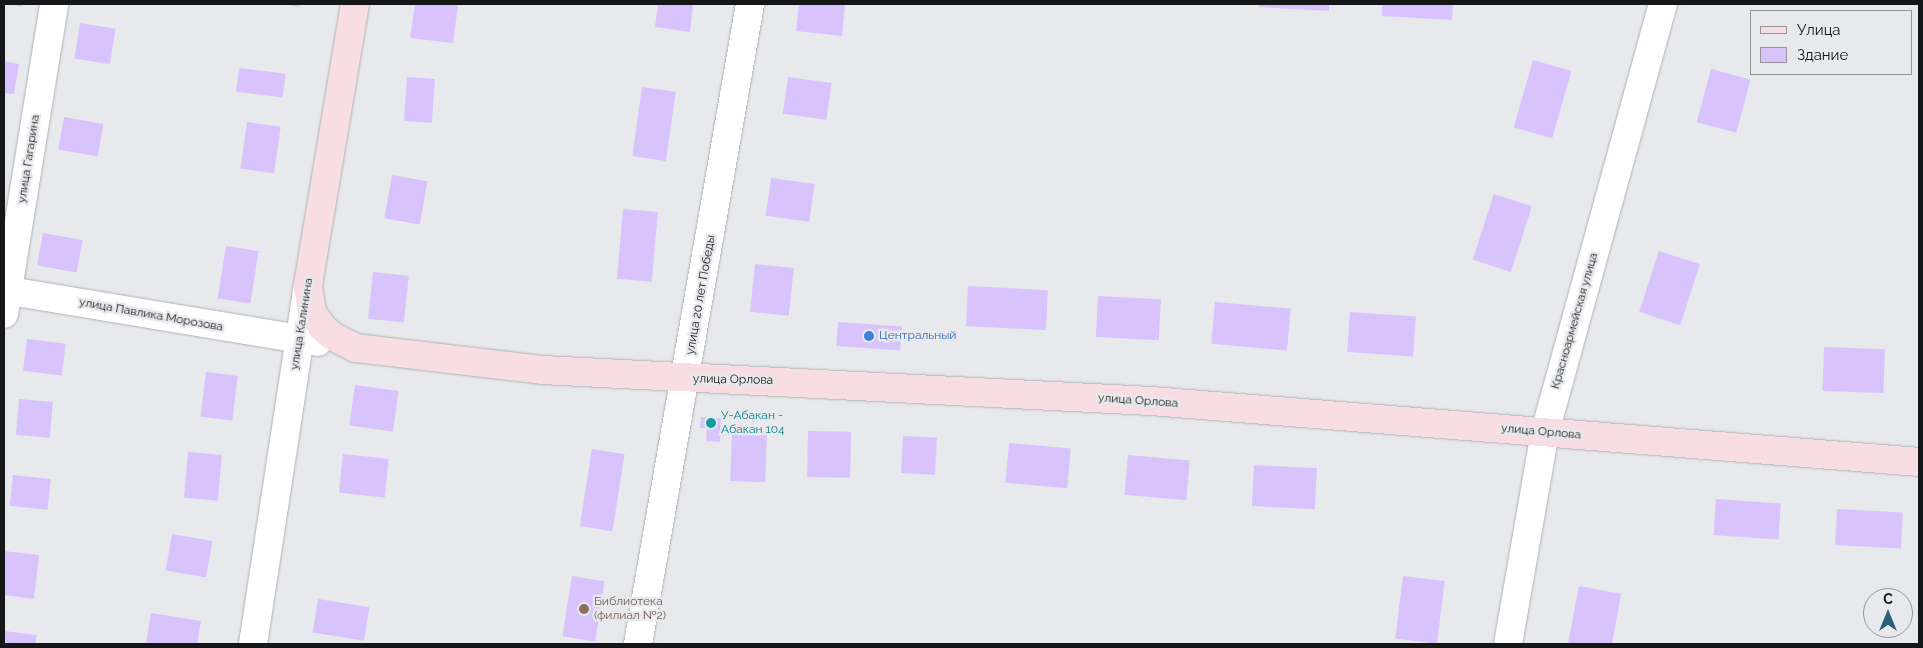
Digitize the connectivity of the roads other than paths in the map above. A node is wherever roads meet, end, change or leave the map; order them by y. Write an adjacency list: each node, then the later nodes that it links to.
1 (54, 4): 6 (street, улица Гагарина)
2 (356, 4): 5 (main road, улица Калинина)
3 (750, 4): 9 (street, улица 20 лет Победы)
4 (1663, 4): 10 (street, Красноармейская улица)
5 (308, 286): 7 (street, улица Калинина); 8 (main road, улица Орлова)
6 (5, 298): 7 (street, улица Павлика Морозова)
7 (299, 339): 8 (street, улица Павлика Морозова); 12 (street, улица Калинина)
8 (356, 348): 9 (main road, улица Орлова)
9 (687, 378): 10 (main road, улица Орлова); 13 (street, улица 20 лет Победы)
10 (1545, 432): 11 (main road, улица Орлова); 14 (street, Красноармейская улица)
11 (1919, 462)
12 (253, 644)
13 (638, 644)
14 (1508, 644)

